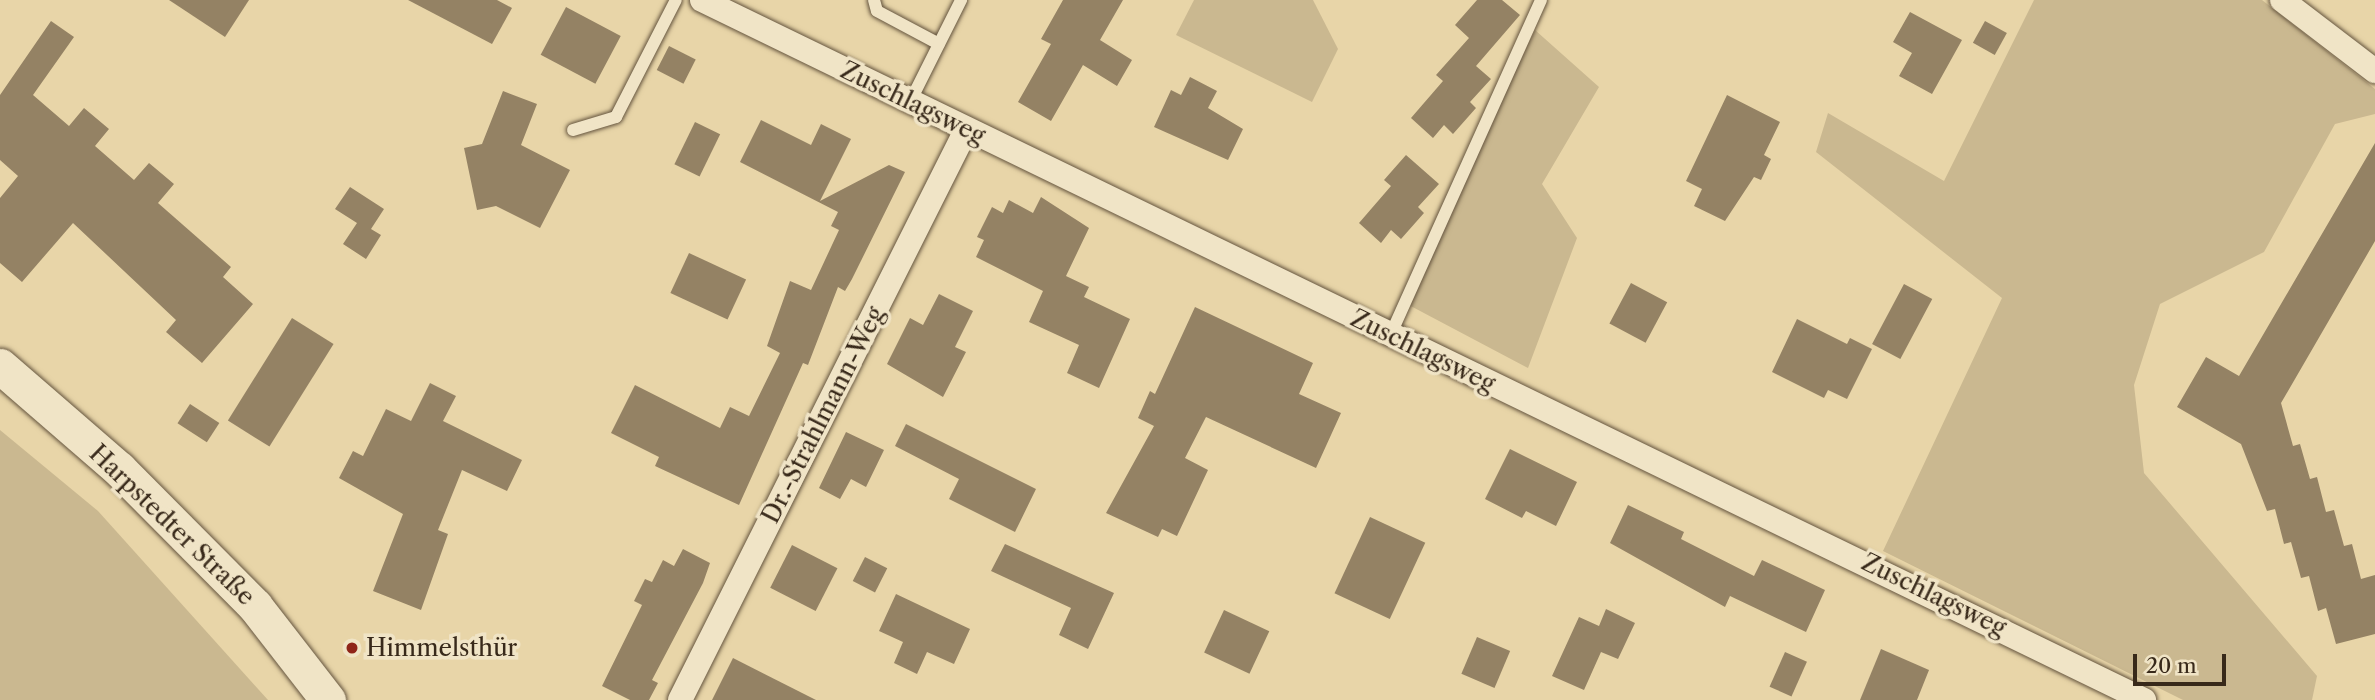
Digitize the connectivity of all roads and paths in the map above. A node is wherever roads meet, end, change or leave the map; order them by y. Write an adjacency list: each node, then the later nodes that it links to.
1 (676, 0): 10 (lane)
2 (702, 0): 9 (street, Zuschlagsweg)
3 (874, 0): 7 (lane)
4 (961, 0): 7 (lane)
5 (1541, 0): 12 (lane)
6 (2282, 0): 8 (street)
7 (939, 44): 9 (lane)
8 (2375, 71)
9 (910, 102): 11 (street, Zuschlagsweg)
10 (573, 130)
11 (966, 130): 12 (street, Zuschlagsweg); 15 (street, Dr.-Strahlmann-Weg)
12 (1390, 336): 16 (street, Zuschlagsweg)
13 (0, 366): 14 (main road, Harpstedter Straße)
14 (328, 700)
15 (680, 700)
16 (2144, 700)

